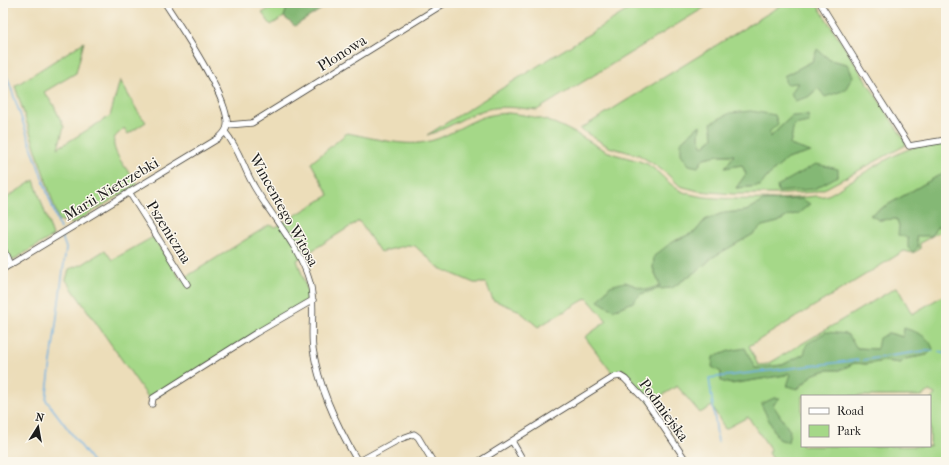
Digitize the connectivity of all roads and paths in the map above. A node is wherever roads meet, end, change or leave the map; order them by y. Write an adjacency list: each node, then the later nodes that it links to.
1 (165, 3): 4 (street)
2 (445, 3): 4 (street, Plonowa)
3 (820, 3): 6 (street)
4 (228, 125): 5 (street)
5 (226, 132): 7 (street, Marii Nietrzebki); 12 (street, Wincentego Witosa)
6 (946, 140)
7 (129, 192): 9 (street, Marii Nietrzebki); 11 (street, Pszeniczna)
8 (3, 248): 9 (street)
9 (10, 265): 10 (street, Marii Nietrzebki)
10 (3, 269)
11 (187, 284)
12 (313, 300): 13 (street); 15 (street, Wincentego Witosa)
13 (152, 404)
14 (512, 441): 17 (street); 18 (street); 19 (street, Podmiejska)
15 (358, 462): 16 (street)
16 (433, 462)
17 (478, 462)
18 (524, 462)
19 (687, 462)

